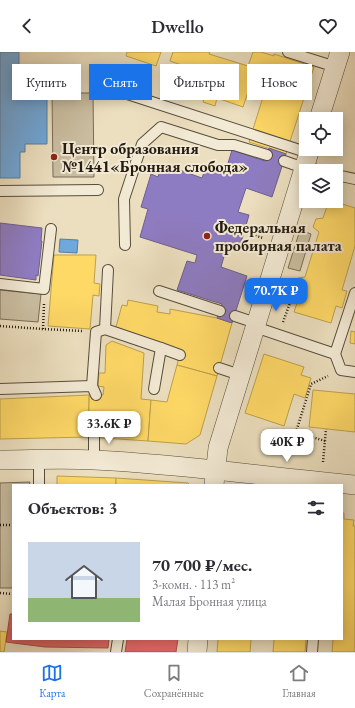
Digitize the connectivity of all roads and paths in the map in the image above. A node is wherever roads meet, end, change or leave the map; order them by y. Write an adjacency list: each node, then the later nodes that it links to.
1 (288, 52): 2 (lane)
2 (338, 60): 4 (street)
3 (143, 100): 7 (lane)
4 (321, 112)
5 (267, 156): 15 (lane)
6 (284, 161): 7 (lane)
7 (309, 161): 23 (street)
8 (343, 176): 9 (lane)
9 (355, 179)
10 (98, 190): 11 (lane)
11 (0, 191)
12 (51, 229): 18 (lane)
13 (244, 232): 14 (path)
14 (265, 238)
15 (125, 244)
16 (108, 270): 26 (lane)
17 (0, 284): 18 (lane)
18 (44, 289): 25 (path)
19 (159, 292): 21 (lane)
20 (355, 293): 28 (lane)
21 (220, 311)
22 (235, 316): 23 (lane)
23 (256, 325): 28 (lane); 33 (street)
24 (0, 326): 25 (path)
25 (43, 329): 26 (path)
26 (100, 331): 27 (lane); 34 (lane)
27 (161, 348): 29 (lane); 35 (lane)
28 (335, 354): 31 (lane)
29 (180, 355)
30 (219, 368): 33 (lane)
31 (341, 370): 32 (lane); 38 (path)
32 (355, 372)
33 (240, 375): 43 (street)
34 (0, 389)
35 (154, 389)
36 (326, 429): 38 (path)
37 (94, 437): 41 (lane)
38 (325, 441): 42 (path)
39 (0, 460): 40 (street)
40 (39, 460): 41 (street); 45 (lane)
41 (94, 460): 43 (street)
42 (323, 465)
43 (215, 478): 44 (street)
44 (299, 482): 46 (street)
45 (39, 484)
46 (336, 484)
47 (343, 484): 48 (street)
48 (355, 485)
49 (0, 524): 50 (path)
50 (12, 525)
51 (0, 593): 52 (path)
52 (12, 594)
53 (118, 640): 56 (lane)
54 (198, 640): 57 (street)
55 (314, 640): 58 (lane)
56 (116, 652)
57 (197, 652)
58 (312, 652)

